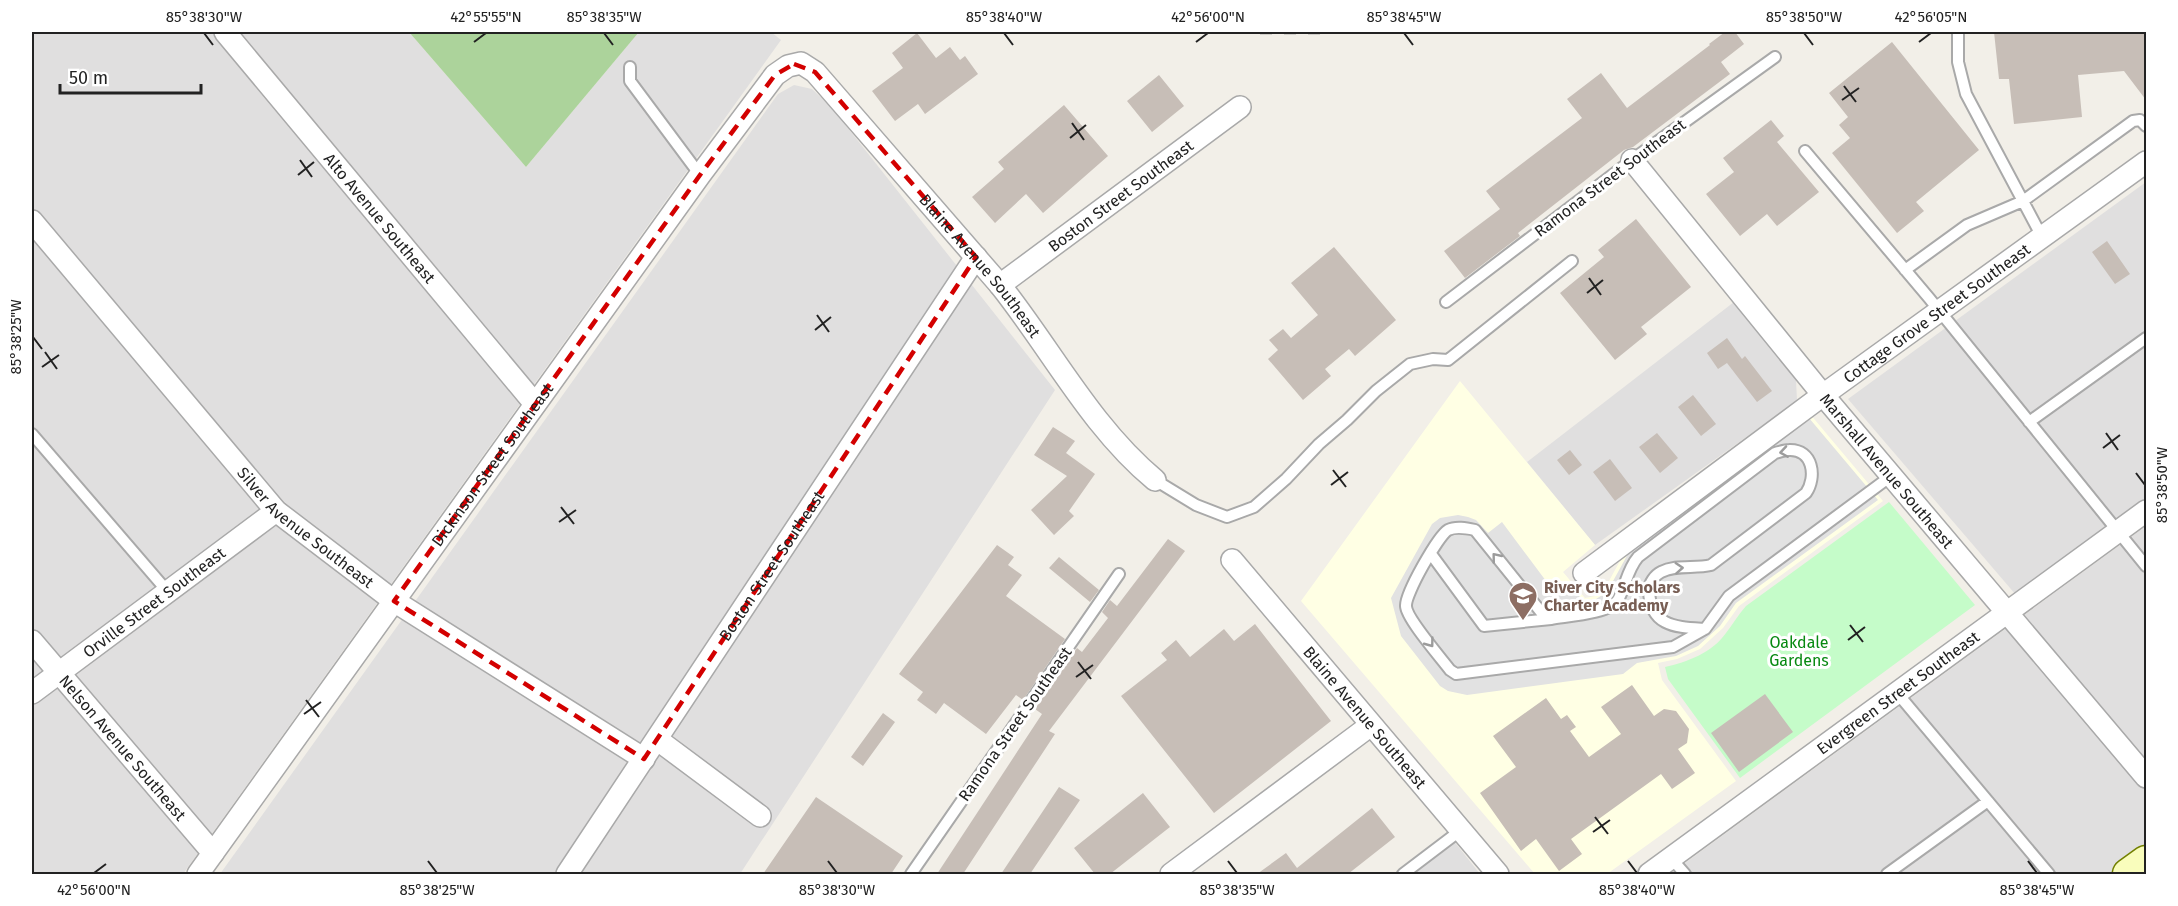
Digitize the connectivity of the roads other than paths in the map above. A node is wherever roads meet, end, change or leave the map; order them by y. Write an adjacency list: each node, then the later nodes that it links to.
1 (225, 32): 23 (street, Alto Avenue Southeast)
2 (1958, 32): 12 (lane)
3 (1775, 57): 9 (lane, Ramona Street Southeast)
4 (794, 64): 11 (street, Dickinson Street Southeast); 15 (street, Blaine Avenue Southeast)
5 (630, 67): 11 (lane)
6 (1240, 107): 18 (street, Boston Street Southeast)
7 (2146, 126): 12 (lane)
8 (1805, 151): 17 (lane)
9 (1632, 160): 19 (lane, Ramona Street Southeast); 22 (street, Marshall Avenue Southeast)
10 (2146, 162): 14 (street, Cottage Grove Street Southeast)
11 (699, 175): 23 (street, Dickinson Street Southeast)
12 (2023, 201): 14 (lane); 17 (lane)
13 (32, 222): 28 (street, Silver Avenue Southeast)
14 (2042, 237): 20 (street, Cottage Grove Street Southeast)
15 (976, 257): 18 (street, Blaine Avenue Southeast); 46 (street, Boston Street Southeast)
16 (1572, 261): 27 (lane)
17 (1905, 270): 20 (lane)
18 (1000, 285): 27 (street, Blaine Avenue Southeast)
19 (1446, 302)
20 (1940, 311): 22 (street, Cottage Grove Street Southeast); 24 (lane)
21 (2146, 338): 24 (lane)
22 (1823, 395): 26 (street, Marshall Avenue Southeast); 34 (street, Cottage Grove Street Southeast)
23 (535, 404): 37 (street, Dickinson Street Southeast)
24 (2029, 422): 30 (lane)
25 (32, 434): 36 (lane)
26 (1891, 476): 38 (street, Marshall Avenue Southeast); 40 (lane)
27 (1155, 480)
28 (276, 511): 36 (street, Orville Street Southeast); 37 (street, Silver Avenue Southeast)
29 (2146, 511): 30 (street, Evergreen Street Southeast)
30 (2118, 532): 33 (lane); 38 (street, Evergreen Street Southeast)
31 (1431, 554): 39 (lane); 39 (lane, one-way to 31); 40 (lane, one-way to 40)
32 (1232, 560): 45 (street, Blaine Avenue Southeast)
33 (2146, 566)
34 (1584, 573)
35 (1119, 574): 57 (lane, Ramona Street Southeast)
36 (168, 592): 42 (street, Orville Street Southeast)
37 (394, 601): 47 (street, Silver Avenue Southeast); 52 (street, Dickinson Street Southeast)
38 (2008, 613): 44 (street, Evergreen Street Southeast); 48 (street, Marshall Avenue Southeast)
39 (1551, 619): 40 (lane, one-way to 39)
40 (1705, 629)
41 (32, 641): 42 (street, Nelson Avenue Southeast)
42 (59, 674): 43 (street, Orville Street Southeast); 52 (street, Nelson Avenue Southeast)
43 (32, 693)
44 (1898, 694): 49 (lane); 54 (street, Evergreen Street Southeast)
45 (1371, 725): 51 (street, Blaine Avenue Southeast); 58 (street)
46 (658, 740): 47 (street, Boston Street Southeast); 50 (street)
47 (644, 759): 56 (street, Boston Street Southeast)
48 (2146, 777)
49 (1988, 801): 62 (lane); 63 (lane)
50 (760, 816)
51 (1461, 830): 59 (lane); 60 (street, Blaine Avenue Southeast)
52 (213, 853): 55 (street, Dickinson Street Southeast)
53 (2146, 861): 64 (street)
54 (1678, 866): 61 (street, Evergreen Street Southeast)
55 (198, 874)
56 (567, 874)
57 (910, 874)
58 (1171, 874)
59 (1403, 874)
60 (1498, 874)
61 (1649, 874)
62 (1887, 874)
63 (2049, 874)
64 (2128, 874)

